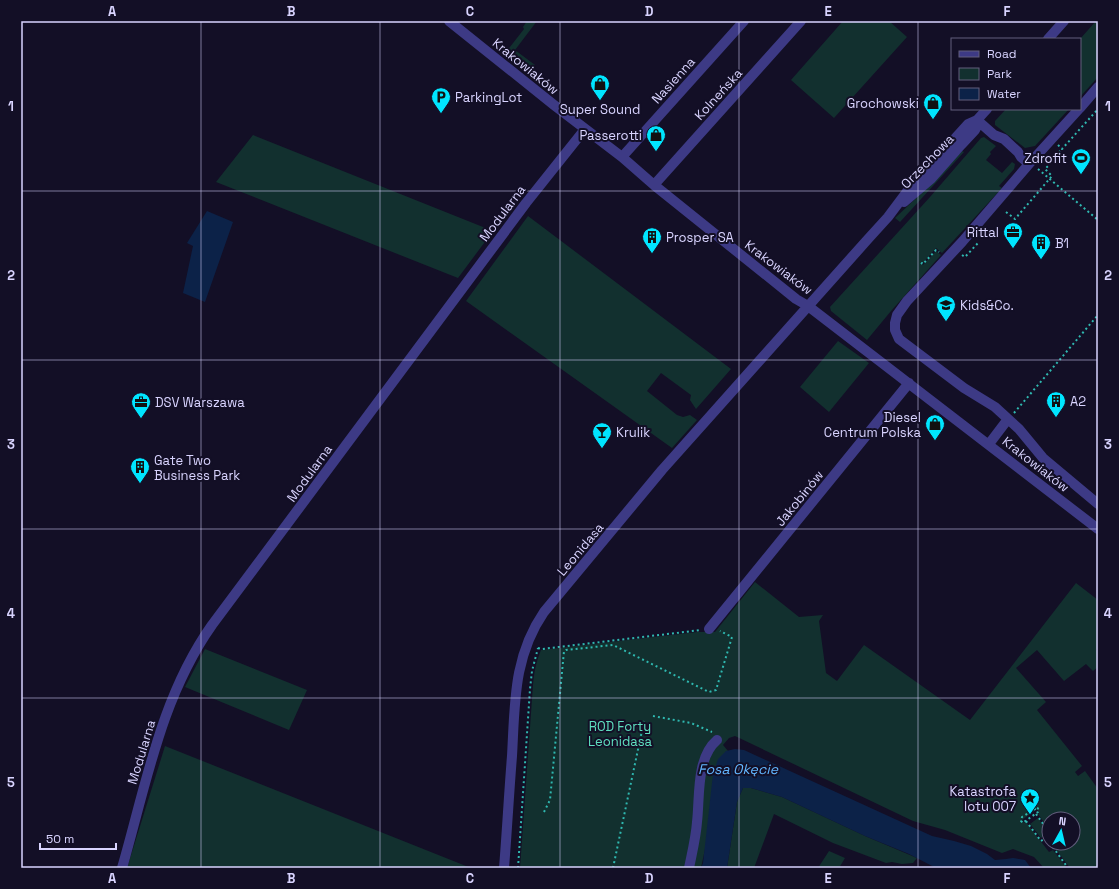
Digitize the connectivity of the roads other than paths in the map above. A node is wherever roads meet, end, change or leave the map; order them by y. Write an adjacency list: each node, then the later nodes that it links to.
1 (449, 21): 11 (street, Krakowiaków)
2 (744, 21): 12 (street, Nasienna)
3 (801, 21): 14 (street, Kolneńska)
4 (1064, 21): 5 (street)
5 (1049, 38)
6 (1098, 87): 7 (street)
7 (1081, 106)
8 (986, 110): 10 (street, Orzechowa)
9 (1077, 110): 13 (street)
10 (977, 120): 13 (street); 15 (street, Orzechowa)
11 (585, 129): 12 (street, Krakowiaków); 23 (street, Modularna)
12 (622, 157): 14 (street, Krakowiaków)
13 (1030, 164): 17 (street)
14 (654, 185): 15 (street, Krakowiaków)
15 (808, 306): 16 (street, Krakowiaków); 24 (street, Leonidasa)
16 (910, 383): 18 (street, Krakowiaków); 21 (street, Jakobinów)
17 (1008, 419): 18 (street); 19 (street)
18 (989, 444): 20 (street, Krakowiaków)
19 (1098, 504)
20 (1098, 529)
21 (713, 629)
22 (715, 741): 25 (street)
23 (122, 868)
24 (504, 868)
25 (689, 868)

